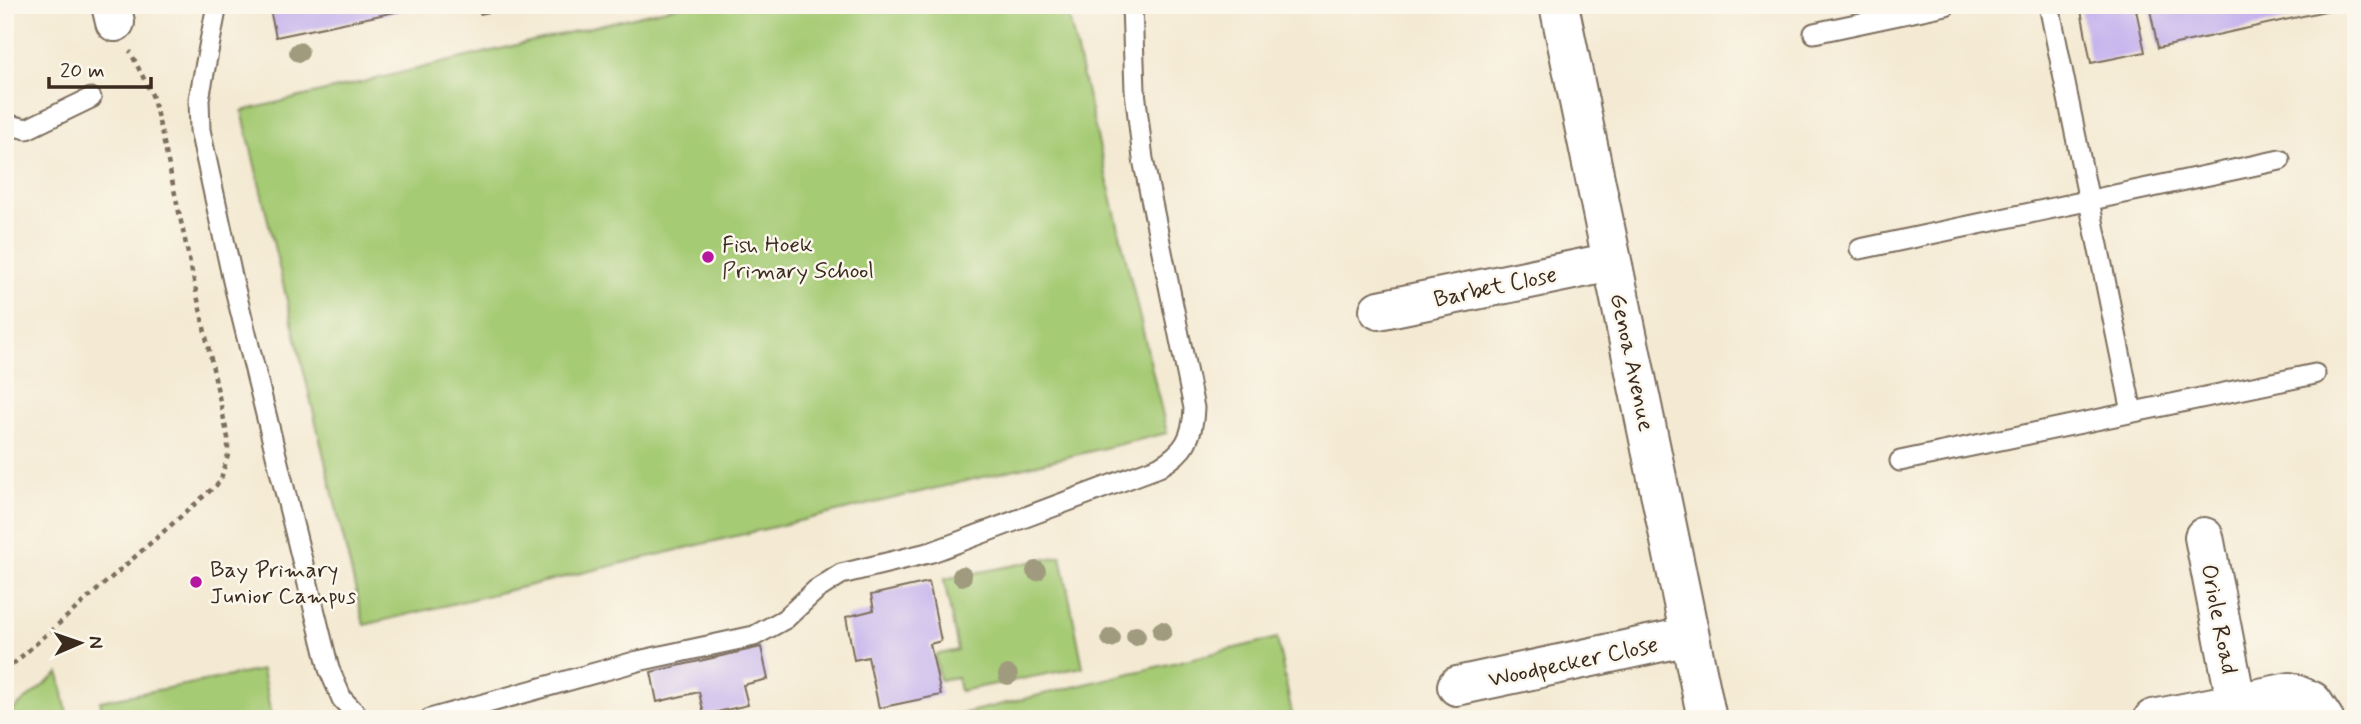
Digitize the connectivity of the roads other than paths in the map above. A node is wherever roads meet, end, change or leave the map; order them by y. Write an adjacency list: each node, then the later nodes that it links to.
1 (217, 5): 21 (lane)
2 (1132, 5): 22 (lane)
3 (1559, 5): 12 (street, Genoa Avenue)
4 (1946, 5): 6 (lane)
5 (2049, 5): 10 (lane)
6 (1814, 33)
7 (91, 98): 8 (lane)
8 (5, 124)
9 (2280, 160): 10 (lane)
10 (2091, 200): 11 (lane); 15 (lane)
11 (1860, 248)
12 (1612, 262): 13 (street, Barbet Close); 18 (street, Genoa Avenue)
13 (1378, 310)
14 (2315, 374): 15 (lane)
15 (2132, 412): 16 (lane)
16 (1900, 461)
17 (2204, 537): 20 (street, Oriole Road)
18 (1690, 636): 19 (street, Woodpecker Close); 23 (street, Genoa Avenue)
19 (1457, 686)
20 (2236, 701): 24 (street, Oriole Road); 25 (street, Oriole Road)
21 (361, 719)
22 (430, 719)
23 (1707, 719)
24 (2153, 719)
25 (2324, 719)

